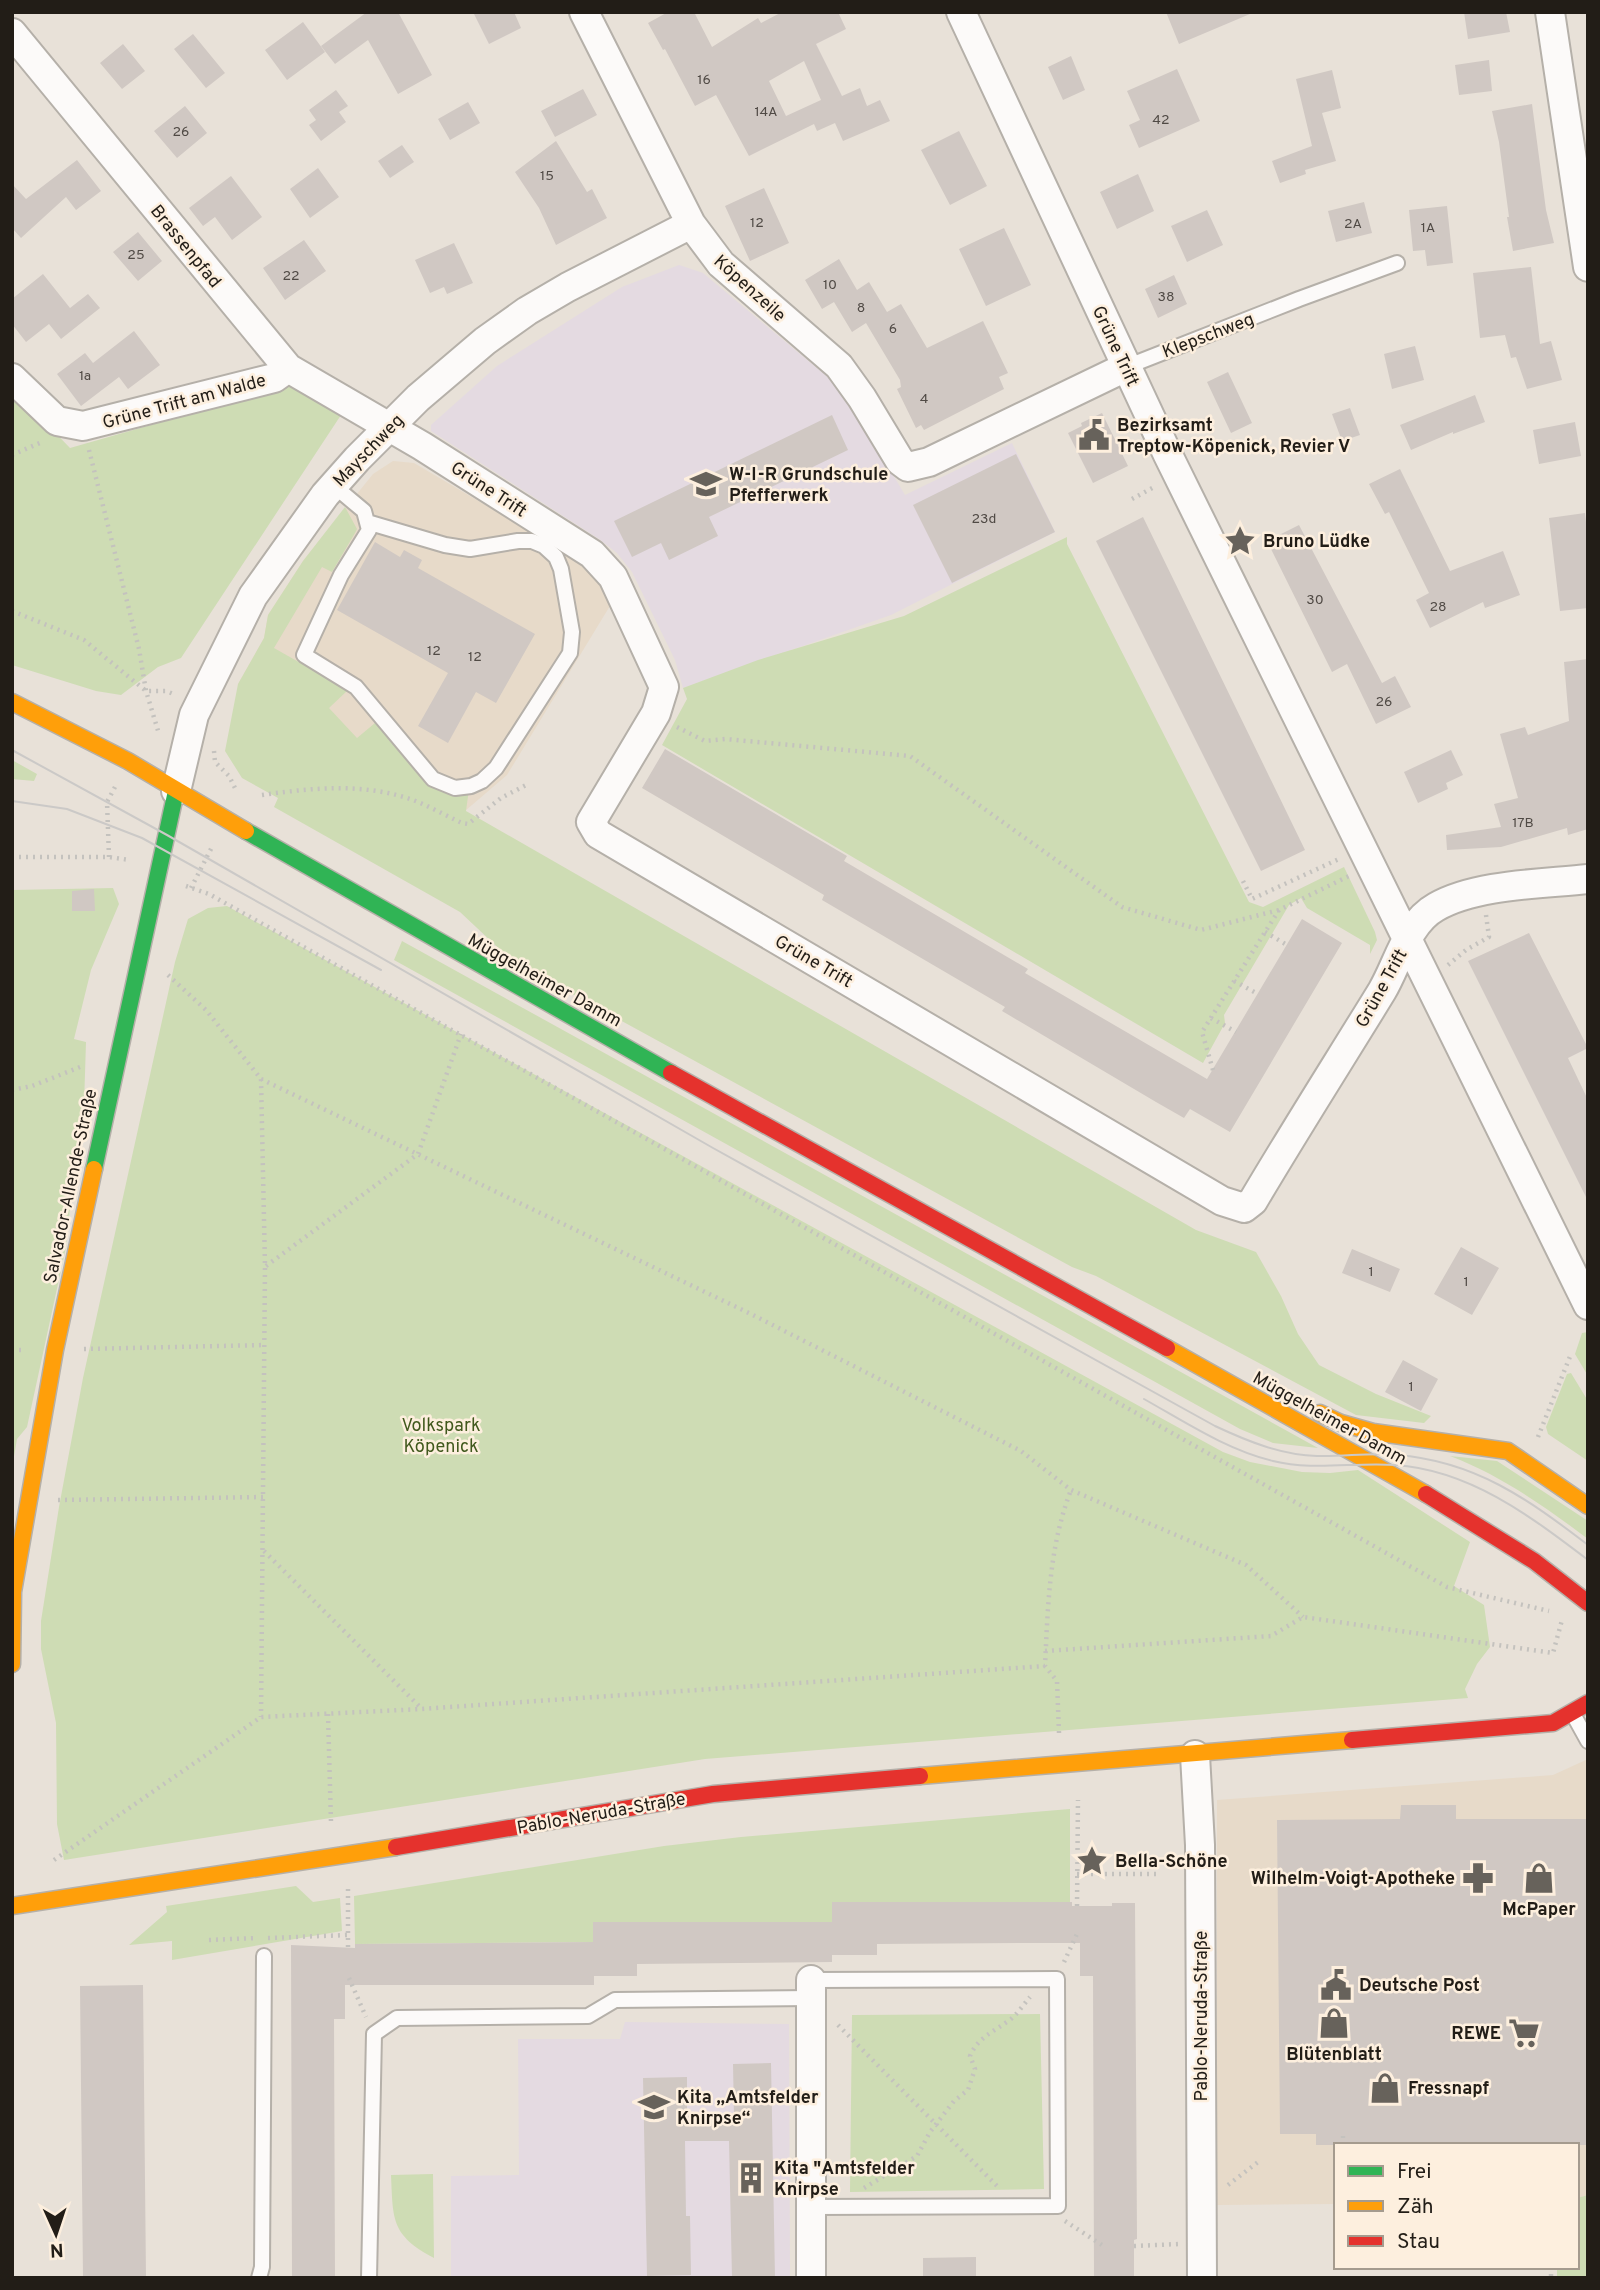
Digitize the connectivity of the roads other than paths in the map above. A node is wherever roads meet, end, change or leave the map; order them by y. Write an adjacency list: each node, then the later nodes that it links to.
1 (584, 12): 5 (street, Köpenzeile)
2 (961, 12): 8 (street, Grüne Trift)
3 (1550, 12): 7 (street)
4 (12, 33): 9 (street, Brassenpfad)
5 (691, 224): 11 (street, Mayschweg); 12 (street, Köpenzeile)
6 (1397, 264): 8 (lane, Klepschweg)
7 (1588, 267)
8 (1126, 367): 12 (street, Klepschweg); 18 (street, Grüne Trift)
9 (288, 368): 10 (street, Grüne Trift am Walde); 11 (street, Brassenpfad)
10 (12, 378)
11 (389, 426): 13 (street, Mayschweg); 18 (street, Grüne Trift)
12 (908, 467)
13 (333, 485): 14 (lane); 16 (street, Mayschweg)
14 (367, 522): 14 (lane)
15 (12, 702): 16 (main road, Müggelheimer Damm)
16 (176, 791): 19 (main road, Müggelheimer Damm); 24 (main road, Salvador-Allende-Straße)
17 (1588, 879): 18 (street)
18 (1407, 940): 21 (street, Grüne Trift)
19 (1061, 1291): 20 (main road, Müggelheimer Damm); 25 (main road, Müggelheimer Damm)
20 (1117, 1301)
21 (1588, 1305)
22 (1307, 1407): 23 (main road, Müggelheimer Damm)
23 (1586, 1502)
24 (13, 1592): 26 (main road, Salvador-Allende-Straße)
25 (1588, 1603)
26 (12, 1664)
27 (1588, 1703): 28 (main road, Pablo-Neruda-Straße)
28 (1573, 1713): 29 (lane); 30 (main road, Pablo-Neruda-Straße)
29 (1588, 1741)
30 (1195, 1755): 31 (main road, Pablo-Neruda-Straße); 38 (street, Pablo-Neruda-Straße)
31 (12, 1906)
32 (264, 1956): 35 (lane)
33 (811, 1989): 34 (street); 34 (lane); 36 (lane)
34 (823, 2207): 37 (street)
35 (260, 2278)
36 (369, 2278)
37 (811, 2278)
38 (1202, 2278)

